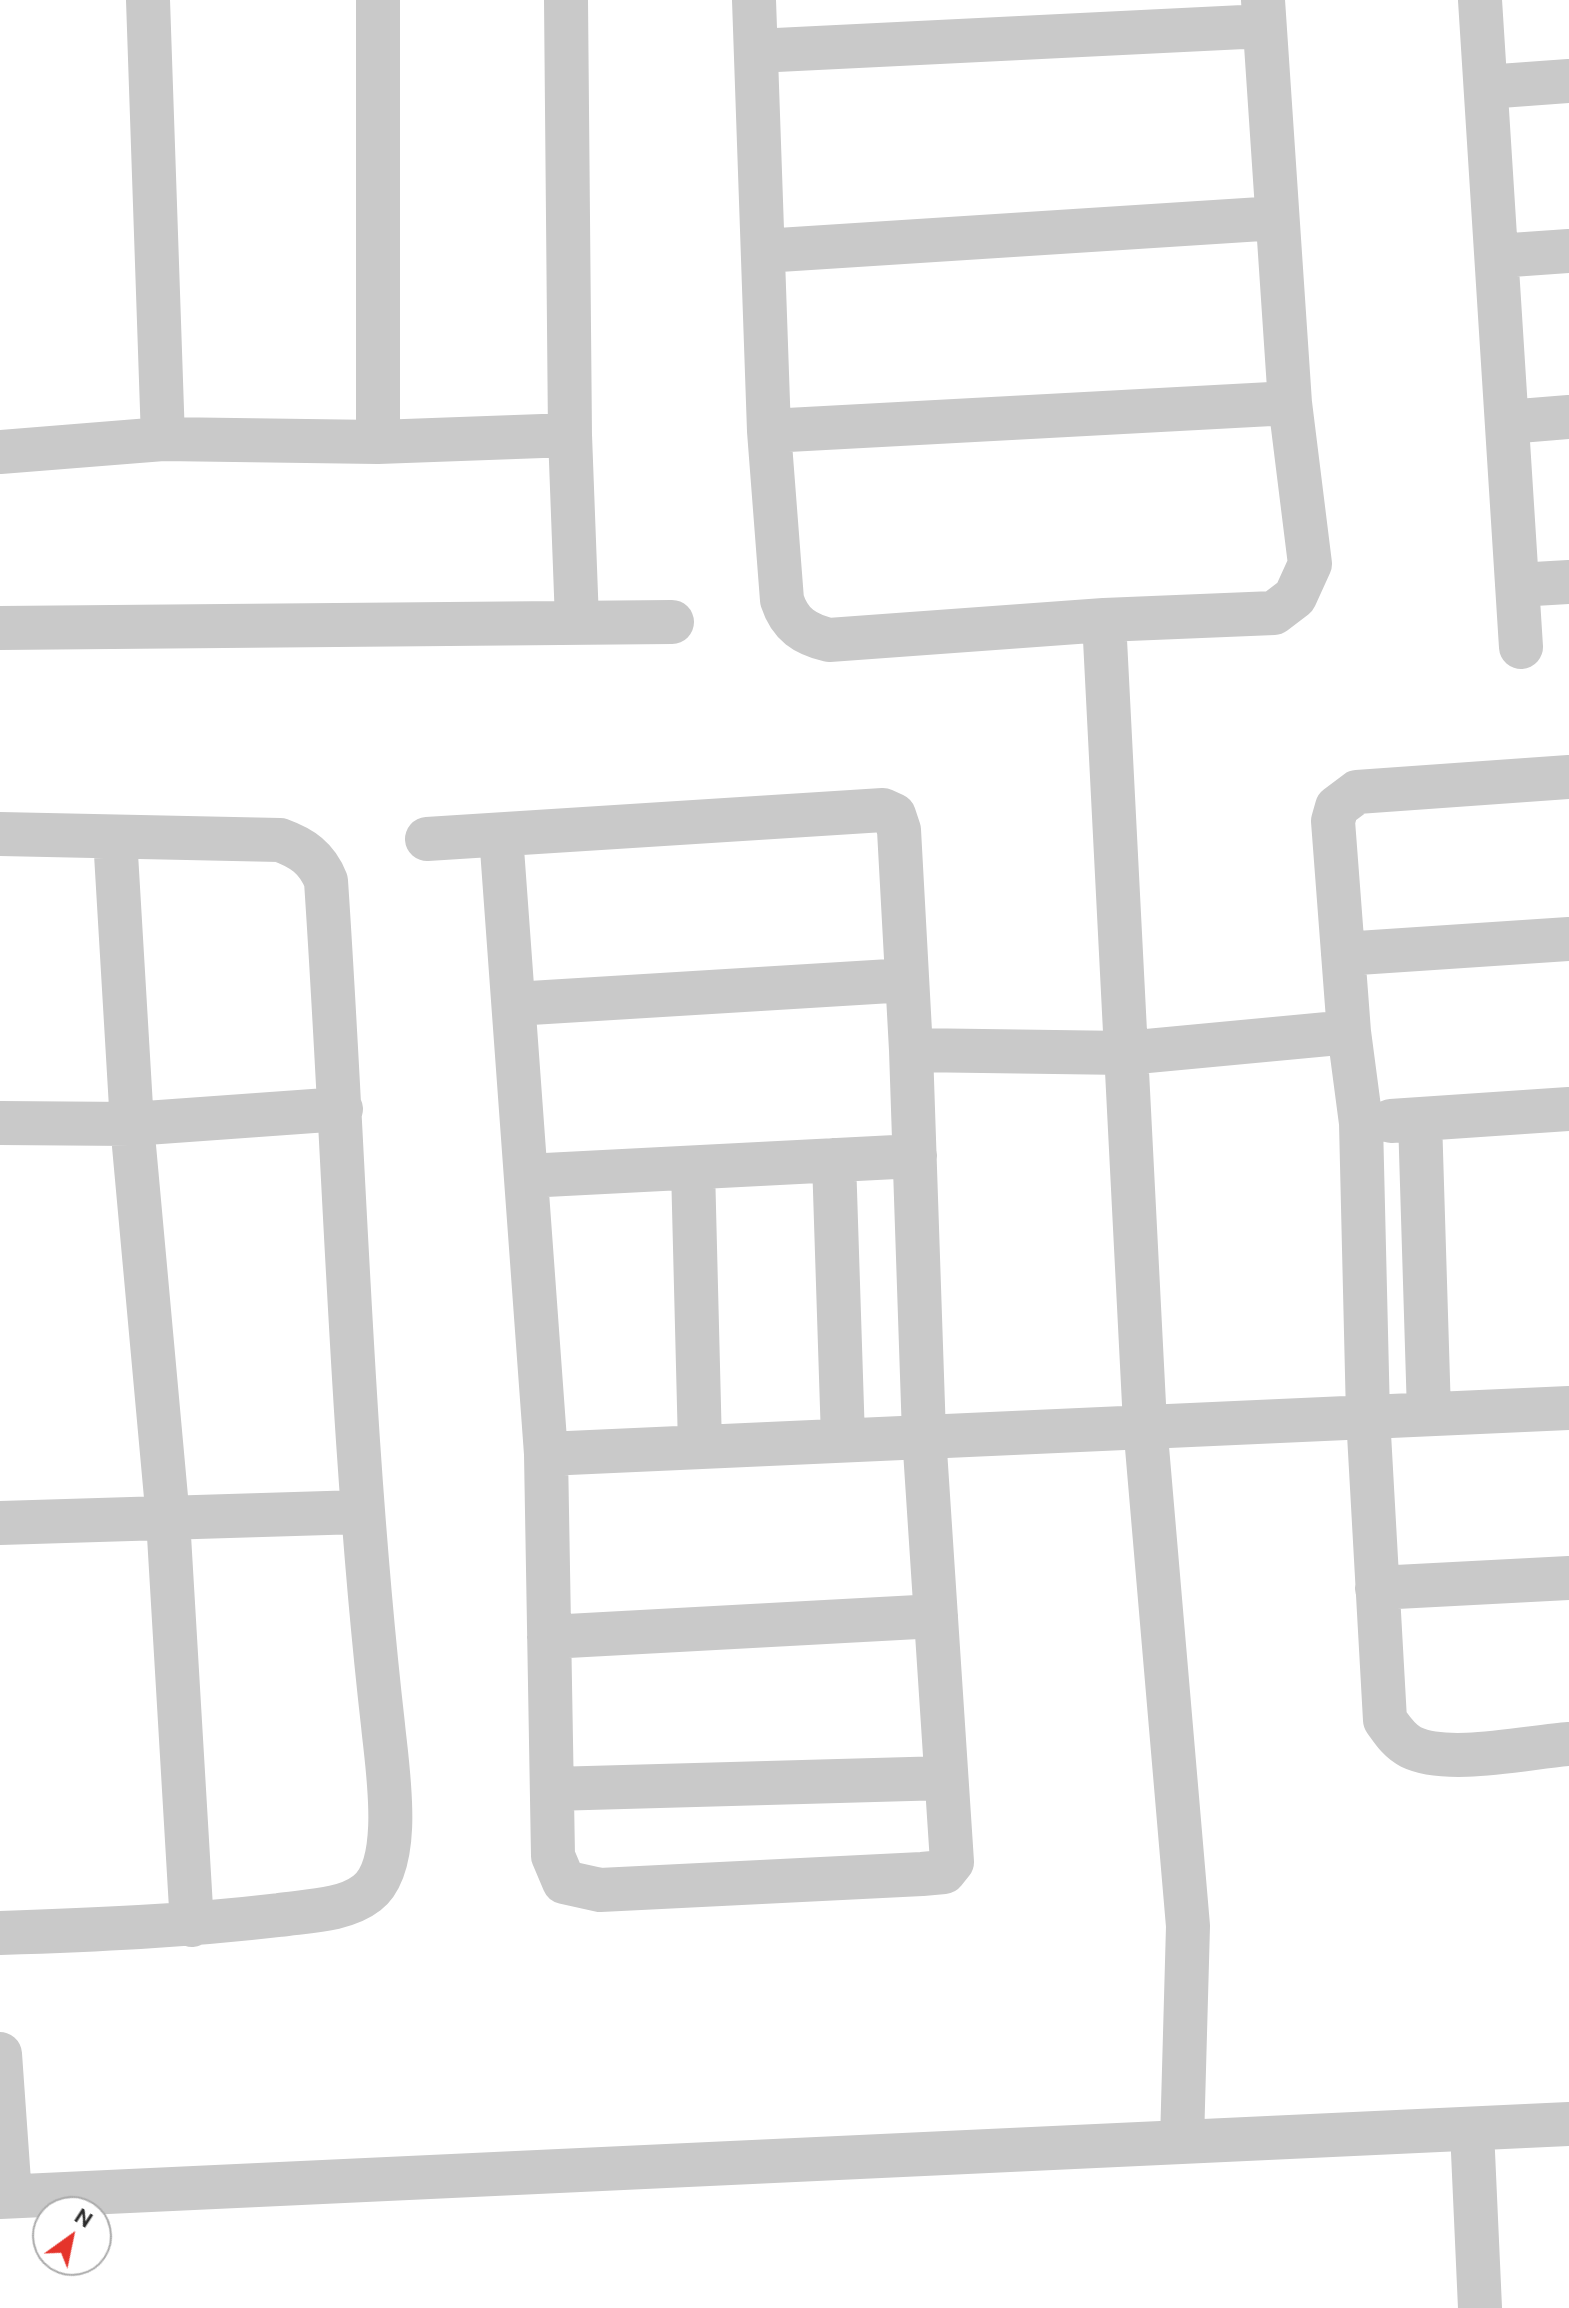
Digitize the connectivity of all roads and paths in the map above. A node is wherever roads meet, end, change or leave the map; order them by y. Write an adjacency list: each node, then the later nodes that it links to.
1 (148, 0): 19 (street)
2 (378, 0): 20 (street)
3 (566, 0): 18 (street)
4 (754, 0): 7 (street)
5 (1480, 0): 9 (street)
6 (1263, 13): 7 (street); 10 (street)
7 (756, 51): 11 (street)
8 (1569, 81): 9 (street)
9 (1486, 87): 13 (street)
10 (1277, 218): 11 (street); 14 (street)
11 (763, 251): 17 (street)
12 (1569, 251): 13 (street)
13 (1497, 256): 16 (street)
14 (1290, 403): 17 (street); 24 (street)
15 (1569, 417): 16 (street)
16 (1507, 422): 23 (street)
17 (769, 431): 24 (street)
18 (570, 435): 20 (street); 25 (street)
19 (163, 439): 20 (street); 21 (street)
20 (378, 442)
21 (0, 452)
22 (1569, 582): 23 (street)
23 (1517, 585): 28 (street)
24 (1104, 620): 40 (street)
25 (577, 621): 26 (street); 27 (street)
26 (672, 622)
27 (0, 628)
28 (1521, 647)
29 (1569, 777): 35 (street)
30 (0, 834): 32 (street)
31 (501, 835): 33 (street); 36 (street); 37 (street)
32 (115, 837): 41 (street); 46 (street)
33 (427, 839)
34 (1569, 939): 35 (street)
35 (1343, 954): 38 (street)
36 (907, 980): 37 (street); 39 (street)
37 (514, 1004): 50 (street)
38 (1349, 1032): 40 (street); 45 (street)
39 (911, 1050): 40 (street); 47 (street)
40 (1126, 1053): 54 (street)
41 (341, 1109): 46 (street); 59 (street)
42 (1569, 1109): 43 (street)
43 (1420, 1119): 45 (street); 52 (street)
44 (0, 1123): 46 (street)
45 (1361, 1123): 53 (street)
46 (132, 1124): 60 (street)
47 (915, 1156): 48 (street); 55 (street)
48 (834, 1160): 49 (street); 56 (street)
49 (693, 1168): 50 (street); 57 (street)
50 (526, 1176): 58 (street)
51 (1569, 1408): 52 (street)
52 (1429, 1413): 53 (street)
53 (1368, 1416): 54 (street); 63 (street)
54 (1145, 1424): 55 (street); 74 (street)
55 (924, 1435): 56 (street); 64 (street)
56 (843, 1439): 57 (street)
57 (700, 1446): 58 (street)
58 (546, 1454): 65 (street)
59 (360, 1512): 60 (street); 69 (street)
60 (168, 1519): 61 (street); 69 (street)
61 (0, 1523)
62 (1569, 1578): 63 (street)
63 (1377, 1588): 66 (street)
64 (936, 1616): 65 (street); 67 (street)
65 (549, 1637): 68 (street)
66 (1569, 1744)
67 (946, 1778): 68 (street); 68 (street)
68 (552, 1789)
69 (192, 1925): 70 (street)
70 (0, 1933)
71 (0, 2054): 75 (street)
72 (1569, 2124): 73 (street)
73 (1472, 2130): 74 (street); 76 (street)
74 (1182, 2141): 75 (street)
75 (5, 2196)
76 (1480, 2308)

